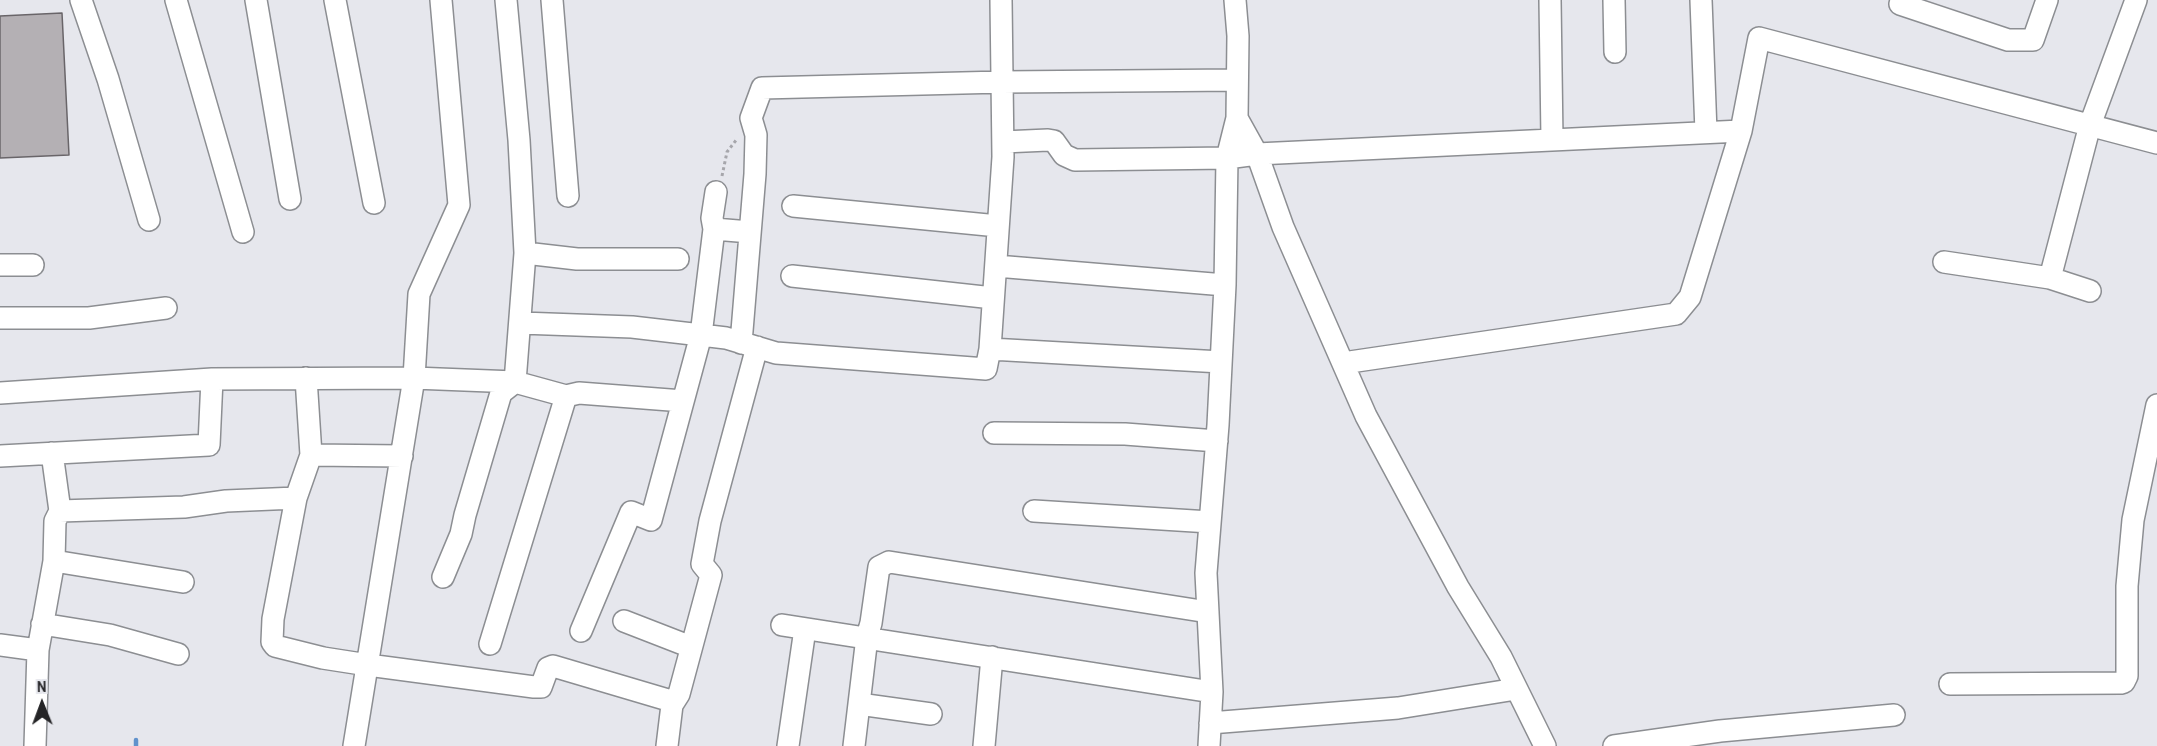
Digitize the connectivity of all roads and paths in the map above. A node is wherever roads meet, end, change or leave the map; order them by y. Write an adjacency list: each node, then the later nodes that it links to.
1 (81, 0): 34 (street)
2 (176, 0): 37 (street)
3 (256, 0): 31 (street)
4 (335, 0): 32 (street)
5 (441, 0): 59 (street)
6 (506, 0): 39 (street)
7 (552, 0): 30 (street)
8 (1000, 0): 18 (street)
9 (1235, 0): 17 (street)
10 (1550, 0): 24 (street)
11 (1614, 0): 16 (street)
12 (1701, 0): 23 (street)
13 (2047, 0): 15 (street)
14 (2136, 0): 21 (street)
15 (1900, 4)
16 (1616, 52)
17 (1237, 80): 18 (street); 20 (street)
18 (1002, 82): 19 (street); 25 (street)
19 (752, 118): 29 (path); 38 (street)
20 (1238, 118): 27 (street); 28 (street)
21 (2090, 125): 22 (street); 26 (street); 46 (street)
22 (1742, 131): 23 (street); 57 (street)
23 (1706, 132): 24 (street)
24 (1552, 139): 27 (street)
25 (1003, 142): 28 (street); 35 (street)
26 (2157, 143)
27 (1257, 154): 28 (street); 57 (street)
28 (1227, 158): 47 (street)
29 (716, 192): 36 (street)
30 (568, 196)
31 (291, 199)
32 (374, 203)
33 (793, 206): 35 (street)
34 (149, 220)
35 (998, 226): 44 (street)
36 (714, 229): 38 (street); 53 (street)
37 (243, 232)
38 (750, 232): 54 (street)
39 (525, 254): 40 (street); 52 (street)
40 (678, 259)
41 (1944, 262): 46 (street)
42 (0, 265): 43 (street)
43 (33, 265)
44 (996, 266): 47 (street); 49 (street)
45 (792, 276): 49 (street)
46 (2050, 278): 48 (street)
47 (1225, 285): 56 (street)
48 (2090, 291)
49 (993, 298): 55 (street)
50 (166, 308): 51 (street)
51 (0, 318)
52 (521, 322): 53 (street); 61 (street)
53 (701, 335): 54 (street); 64 (street)
54 (749, 345): 55 (street); 88 (street)
55 (990, 349): 56 (street)
56 (1221, 362): 67 (street)
57 (1343, 363): 94 (street)
58 (306, 378): 59 (street); 60 (street); 69 (street)
59 (414, 378): 61 (street); 71 (street)
60 (212, 379): 62 (street); 68 (street)
61 (515, 382): 63 (street); 77 (street)
62 (0, 393)
63 (566, 396): 64 (street); 86 (street)
64 (683, 401): 84 (street)
65 (2157, 405): 93 (street)
66 (994, 433): 67 (street)
67 (1217, 441): 75 (street)
68 (52, 453): 70 (street); 73 (street)
69 (312, 455): 71 (street); 72 (street)
70 (0, 456)
71 (402, 456): 92 (street)
72 (296, 498): 73 (street); 92 (street)
73 (60, 511): 76 (street)
74 (1034, 511): 75 (street)
75 (1210, 522): 79 (street)
76 (54, 561): 78 (street); 81 (street)
77 (443, 577)
78 (183, 582)
79 (1208, 612): 85 (street); 95 (street)
80 (624, 621): 88 (street)
81 (42, 624): 89 (street); 90 (street)
82 (782, 625): 83 (street)
83 (805, 629): 85 (street); 104 (street)
84 (581, 631)
85 (867, 637): 91 (street); 96 (street)
86 (490, 644)
87 (0, 645): 89 (street)
88 (691, 647): 97 (street)
89 (38, 650): 101 (street)
90 (178, 654)
91 (992, 657): 95 (street); 106 (street)
92 (368, 665): 97 (street); 102 (street)
93 (1950, 684)
94 (1516, 688): 100 (street); 108 (street)
95 (1212, 692): 100 (street)
96 (859, 704): 98 (street); 105 (street)
97 (672, 705): 103 (street)
98 (931, 714)
99 (1894, 716): 109 (street)
100 (1210, 723): 107 (street)
101 (35, 746)
102 (354, 746)
103 (667, 746)
104 (788, 746)
105 (854, 746)
106 (984, 746)
107 (1209, 746)
108 (1545, 746)
109 (1614, 746)

